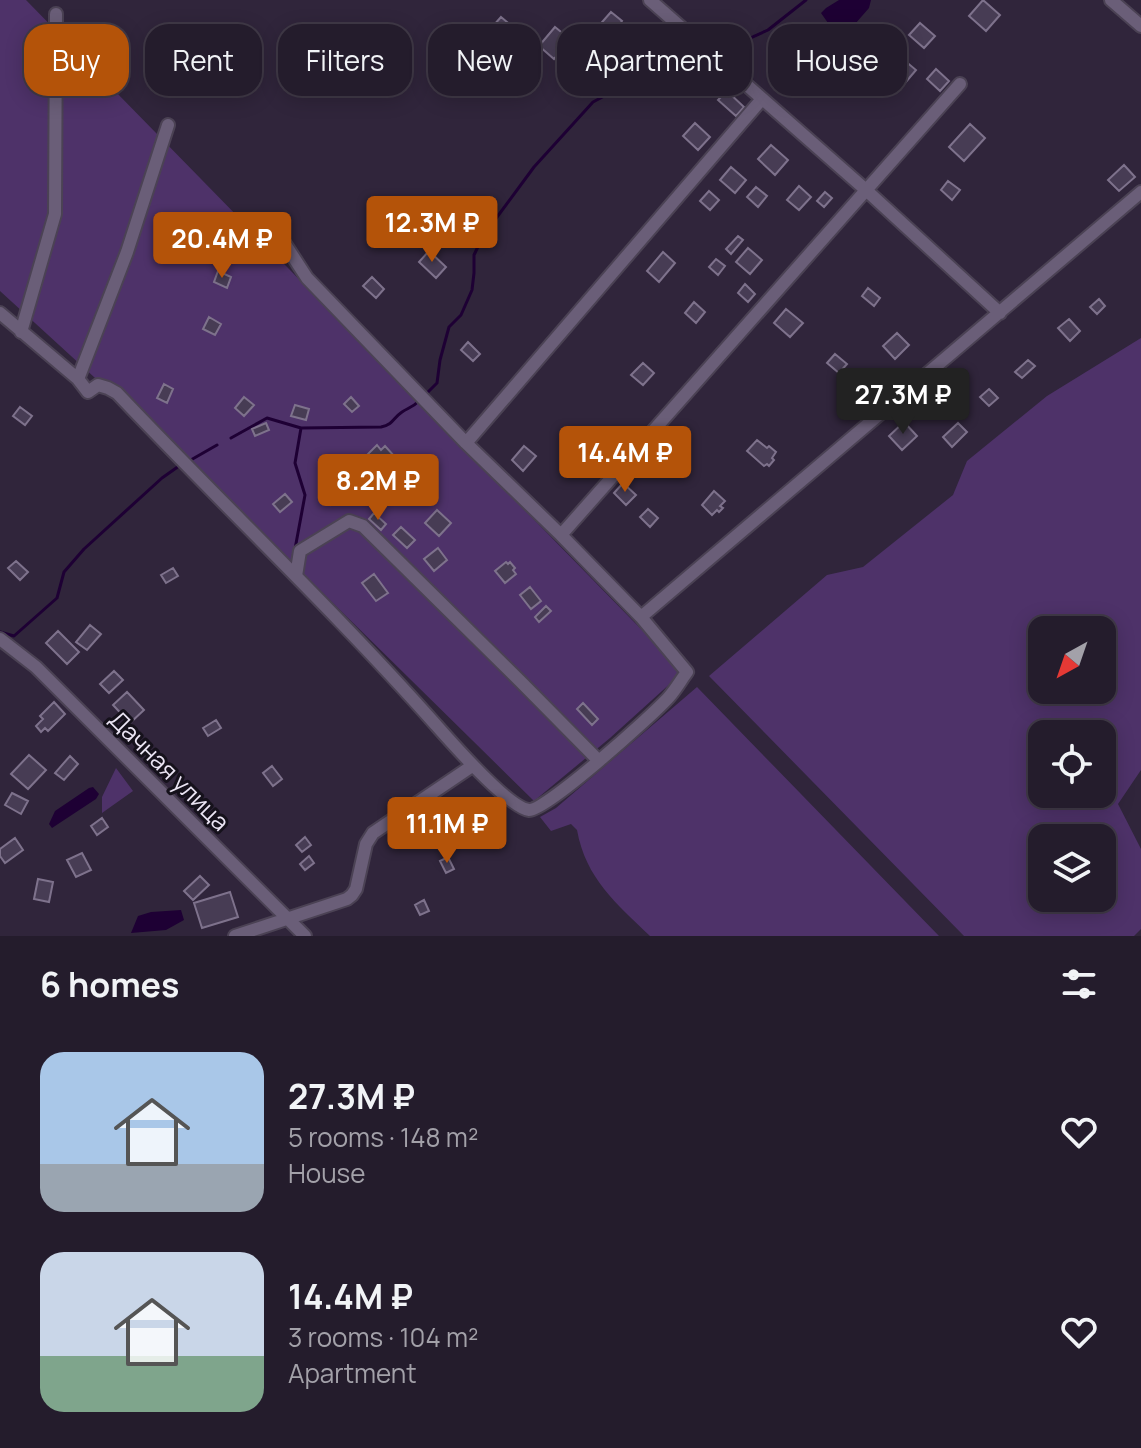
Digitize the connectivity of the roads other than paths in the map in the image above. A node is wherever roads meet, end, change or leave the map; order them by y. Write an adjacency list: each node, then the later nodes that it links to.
1 (650, 0): 6 (street)
2 (1111, 0): 4 (street)
3 (56, 14): 13 (street)
4 (1141, 26)
5 (960, 84): 8 (street)
6 (762, 99): 8 (street); 15 (street)
7 (168, 125): 14 (street)
8 (866, 190): 12 (street); 16 (street)
9 (1141, 192): 12 (street)
10 (283, 241): 15 (street)
11 (0, 313): 13 (street)
12 (1000, 313): 18 (street)
13 (21, 332): 14 (street)
14 (78, 379): 17 (street)
15 (466, 443): 16 (street)
16 (561, 535): 18 (street)
17 (296, 576): 20 (street); 21 (street)
18 (641, 617): 20 (street)
19 (0, 641): 22 (street, Дачная улица)
20 (599, 761): 21 (street)
21 (472, 766): 22 (street)
22 (289, 920): 23 (street); 24 (street, Дачная улица)
23 (235, 936)
24 (305, 936)

